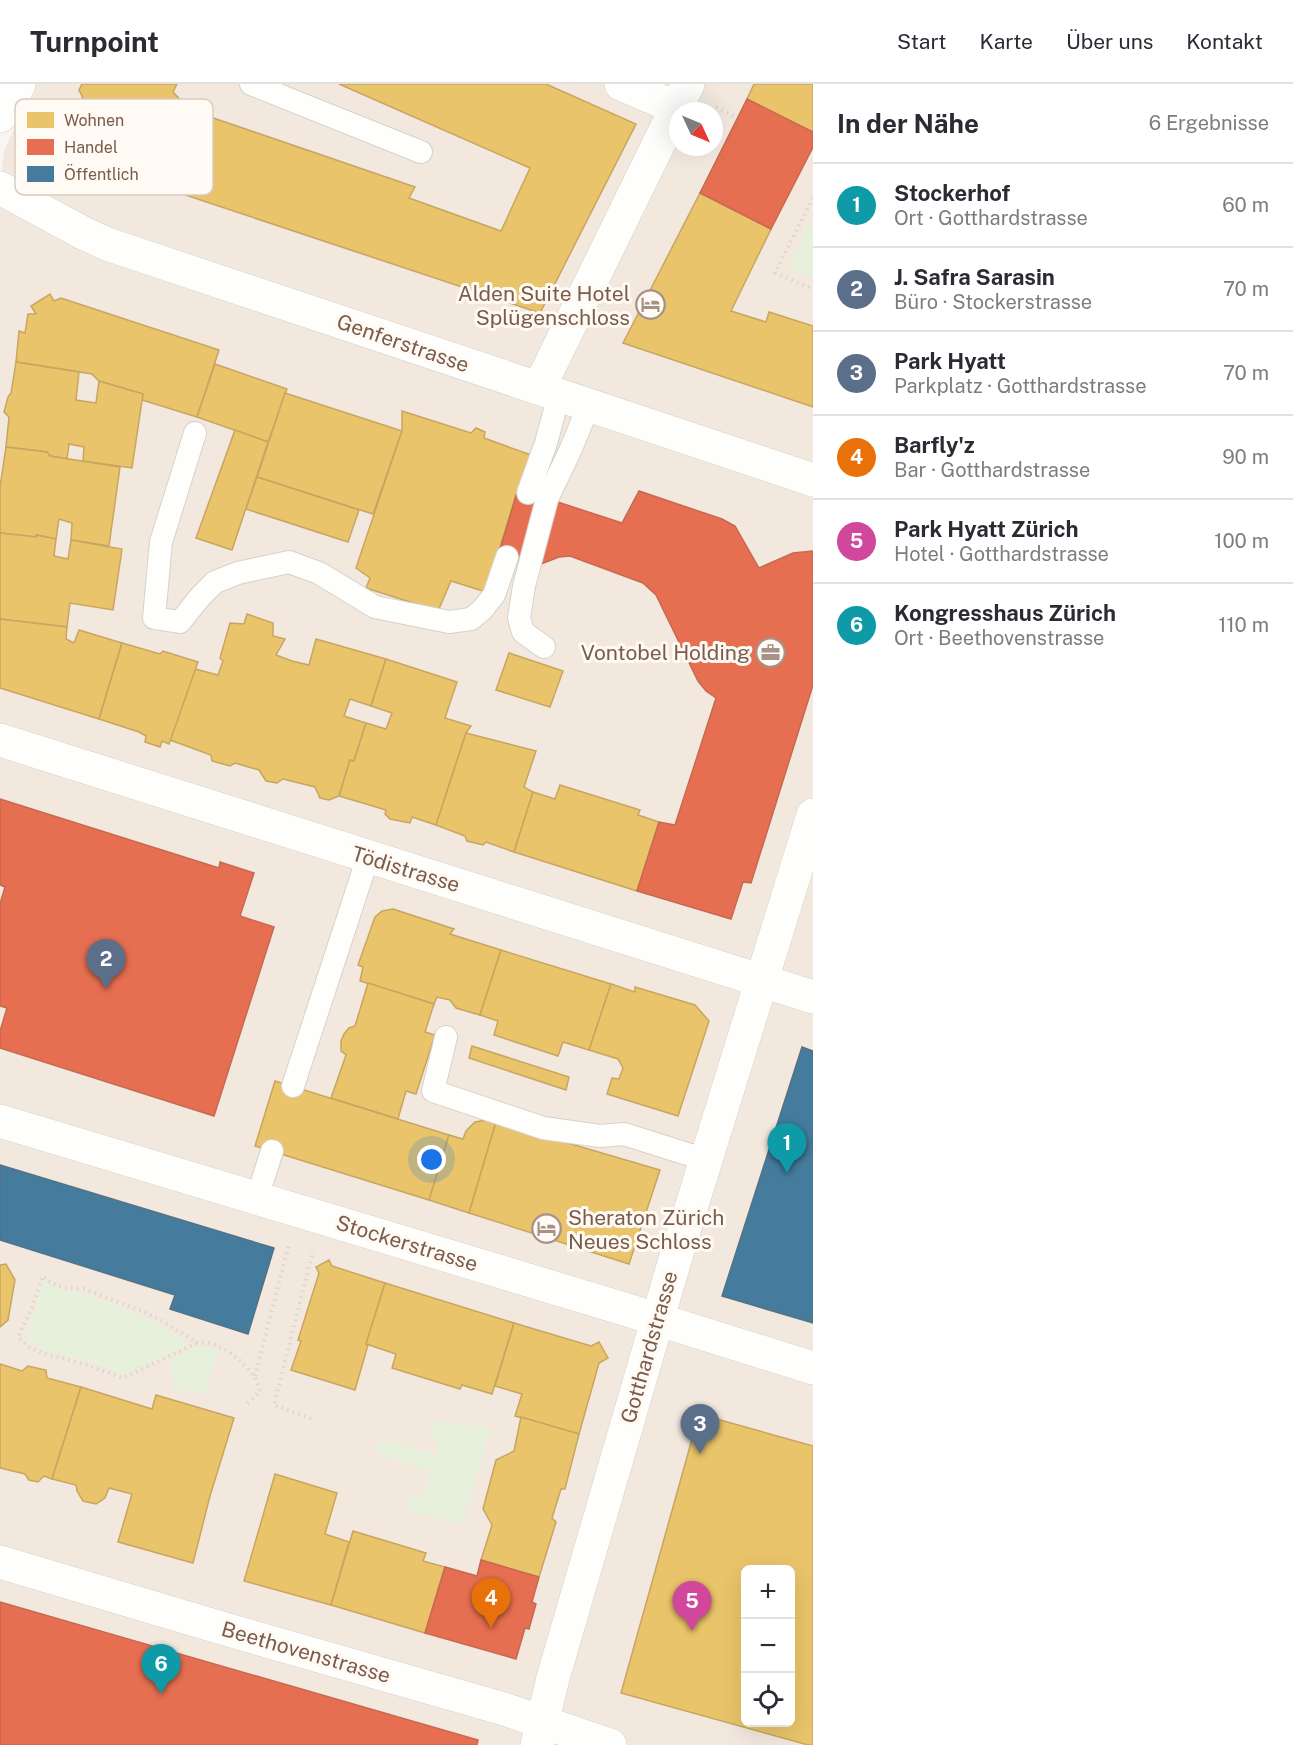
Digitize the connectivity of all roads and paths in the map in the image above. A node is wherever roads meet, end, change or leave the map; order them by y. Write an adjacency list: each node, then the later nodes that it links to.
1 (19, 84): 6 (street)
2 (251, 84): 8 (lane)
3 (621, 84): 4 (street)
4 (682, 96): 12 (street)
5 (723, 110): 7 (path)
6 (0, 116)
7 (737, 118)
8 (421, 152)
9 (0, 188): 12 (street, Genferstrasse)
10 (813, 198): 11 (path)
11 (813, 289)
12 (562, 396): 14 (street, Genferstrasse); 15 (lane); 17 (lane)
13 (195, 433): 16 (lane)
14 (813, 480)
15 (528, 493)
16 (507, 557)
17 (544, 647)
18 (0, 740): 20 (street, Tödistrasse)
19 (813, 815): 21 (street, Gotthardstrasse)
20 (368, 856): 21 (street, Tödistrasse); 24 (lane)
21 (762, 981): 22 (street, Tödistrasse); 27 (street, Gotthardstrasse)
22 (813, 997)
23 (446, 1037): 27 (lane)
24 (293, 1086)
25 (0, 1120): 28 (street, Stockerstrasse)
26 (272, 1151): 28 (lane)
27 (706, 1160): 31 (street, Gotthardstrasse)
28 (257, 1198): 31 (street, Stockerstrasse)
29 (289, 1243): 34 (path)
30 (314, 1250): 36 (path)
31 (658, 1320): 33 (street, Stockerstrasse); 38 (street, Gotthardstrasse)
32 (196, 1343): 32 (path); 34 (path)
33 (813, 1368)
34 (255, 1377): 35 (path)
35 (247, 1404)
36 (311, 1419)
37 (0, 1562): 38 (street, Beethovenstrasse)
38 (540, 1734): 39 (street, Beethovenstrasse)
39 (610, 1745)

